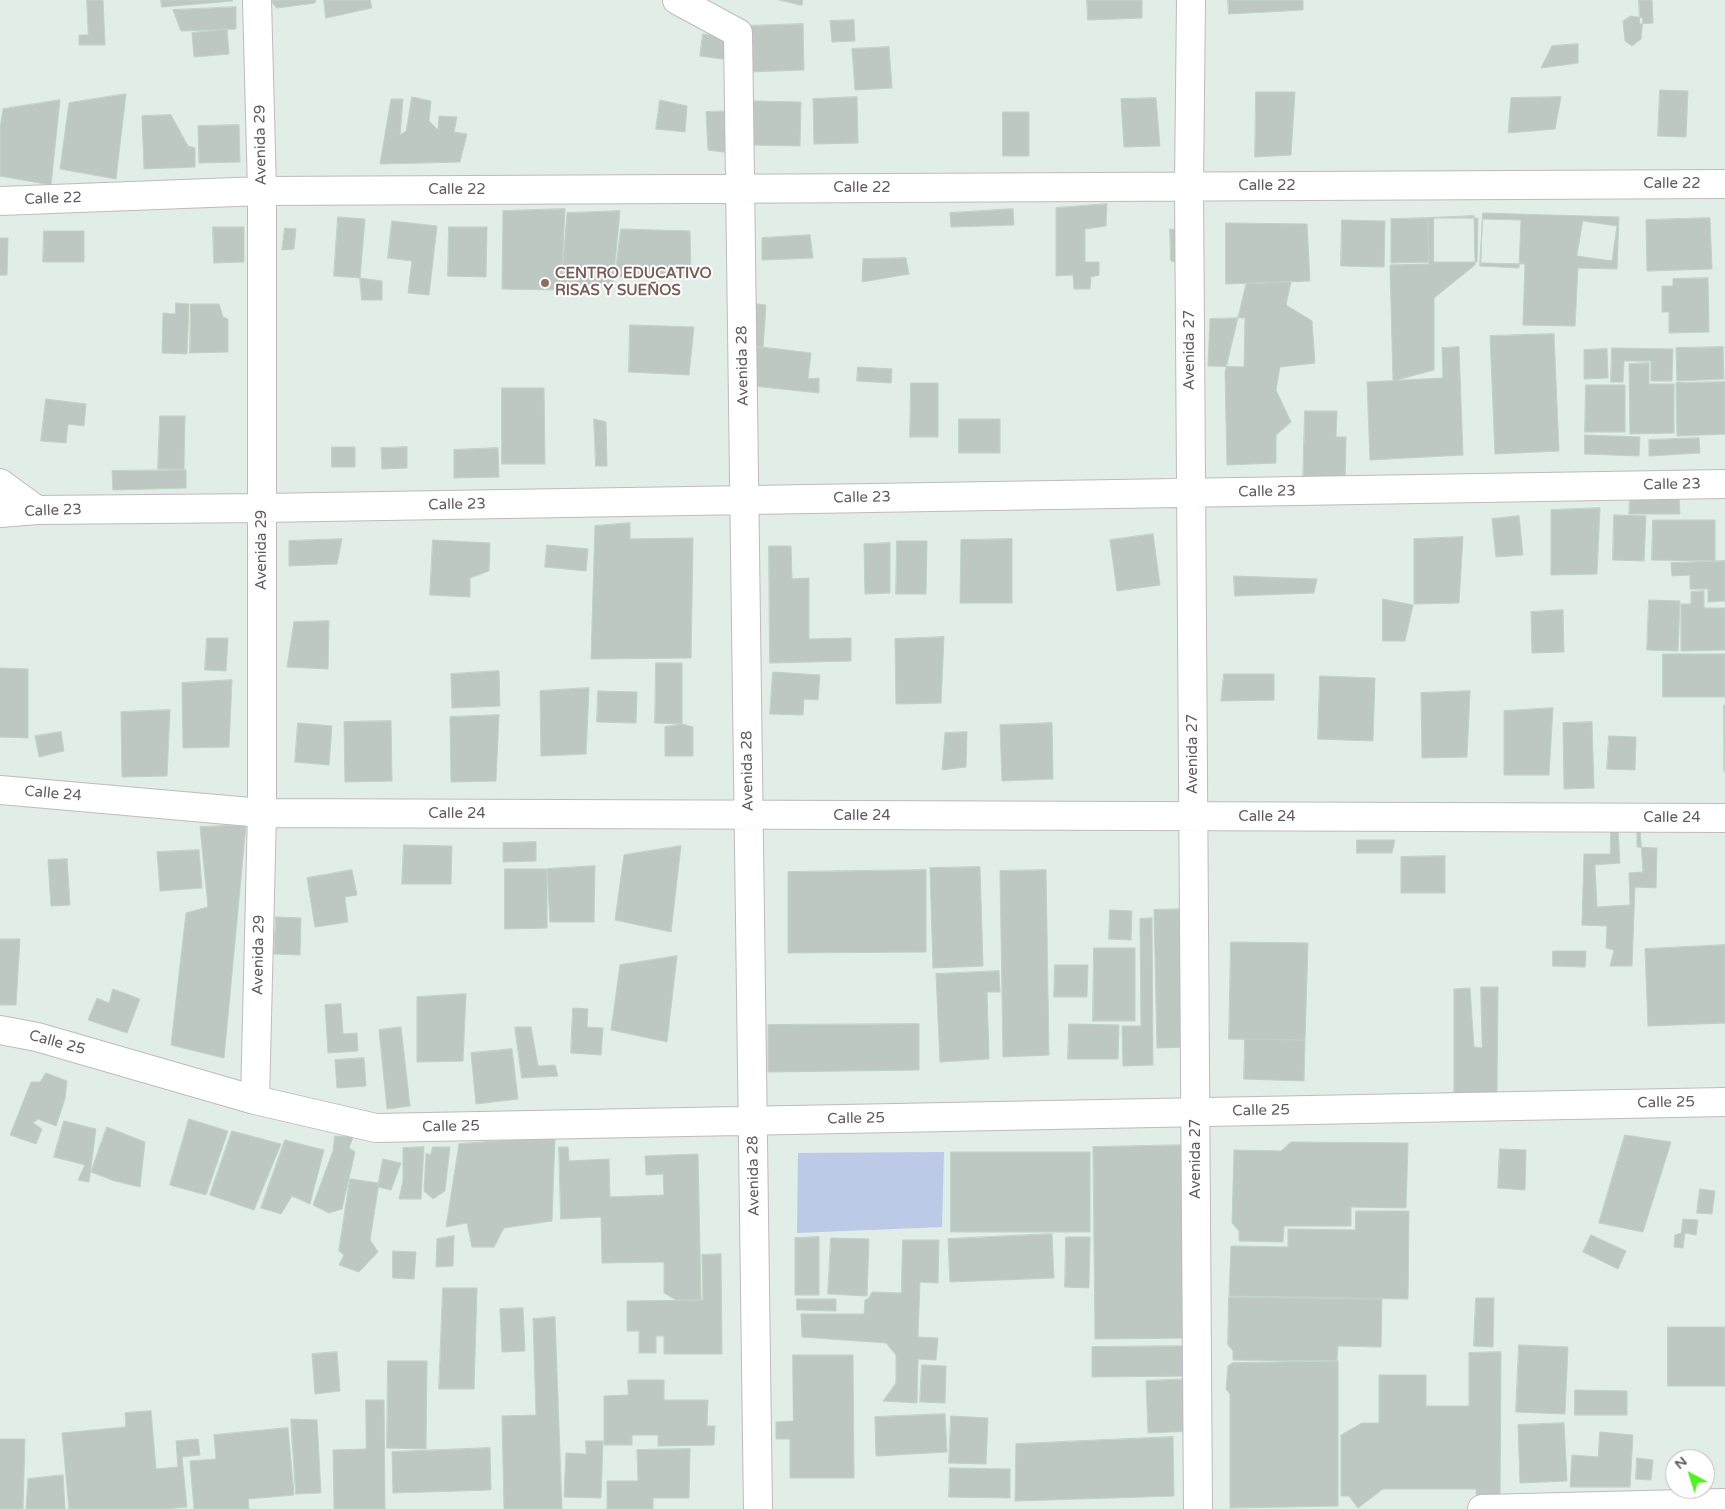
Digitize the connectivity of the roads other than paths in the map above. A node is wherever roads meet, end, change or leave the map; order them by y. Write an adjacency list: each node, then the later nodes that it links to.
1 (258, 0): 7 (street, Avenida 29)
2 (677, 0): 6 (street, Avenida 28)
3 (1191, 0): 5 (street, Avenida 27)
4 (1725, 184): 5 (street, Calle 22)
5 (1189, 186): 6 (street, Calle 22); 11 (street, Avenida 27)
6 (740, 189): 7 (street, Calle 22); 12 (street, Avenida 28)
7 (262, 191): 8 (street, Calle 22); 13 (street, Avenida 29)
8 (0, 201)
9 (0, 483): 14 (street)
10 (1725, 484): 11 (street, Calle 23)
11 (1191, 493): 12 (street, Calle 23); 19 (street, Avenida 27)
12 (744, 500): 13 (street, Calle 23); 18 (street, Avenida 28)
13 (262, 508): 14 (street, Calle 23); 17 (street, Avenida 29)
14 (36, 510): 15 (street, Calle 23)
15 (0, 513)
16 (0, 790): 17 (street, Calle 24)
17 (262, 814): 18 (street, Calle 24); 22 (street, Avenida 29)
18 (749, 815): 19 (street, Calle 24); 25 (street, Avenida 28)
19 (1194, 816): 20 (street, Calle 24); 24 (street, Avenida 27)
20 (1725, 818)
21 (0, 1030): 22 (street, Calle 25)
22 (255, 1100): 25 (street, Calle 25)
23 (1725, 1102): 24 (street, Calle 25)
24 (1195, 1112): 25 (street, Calle 25); 28 (street, Avenida 27)
25 (753, 1121): 27 (street, Avenida 28)
26 (1725, 1503): 29 (street)
27 (758, 1509)
28 (1198, 1509)
29 (1482, 1509)

